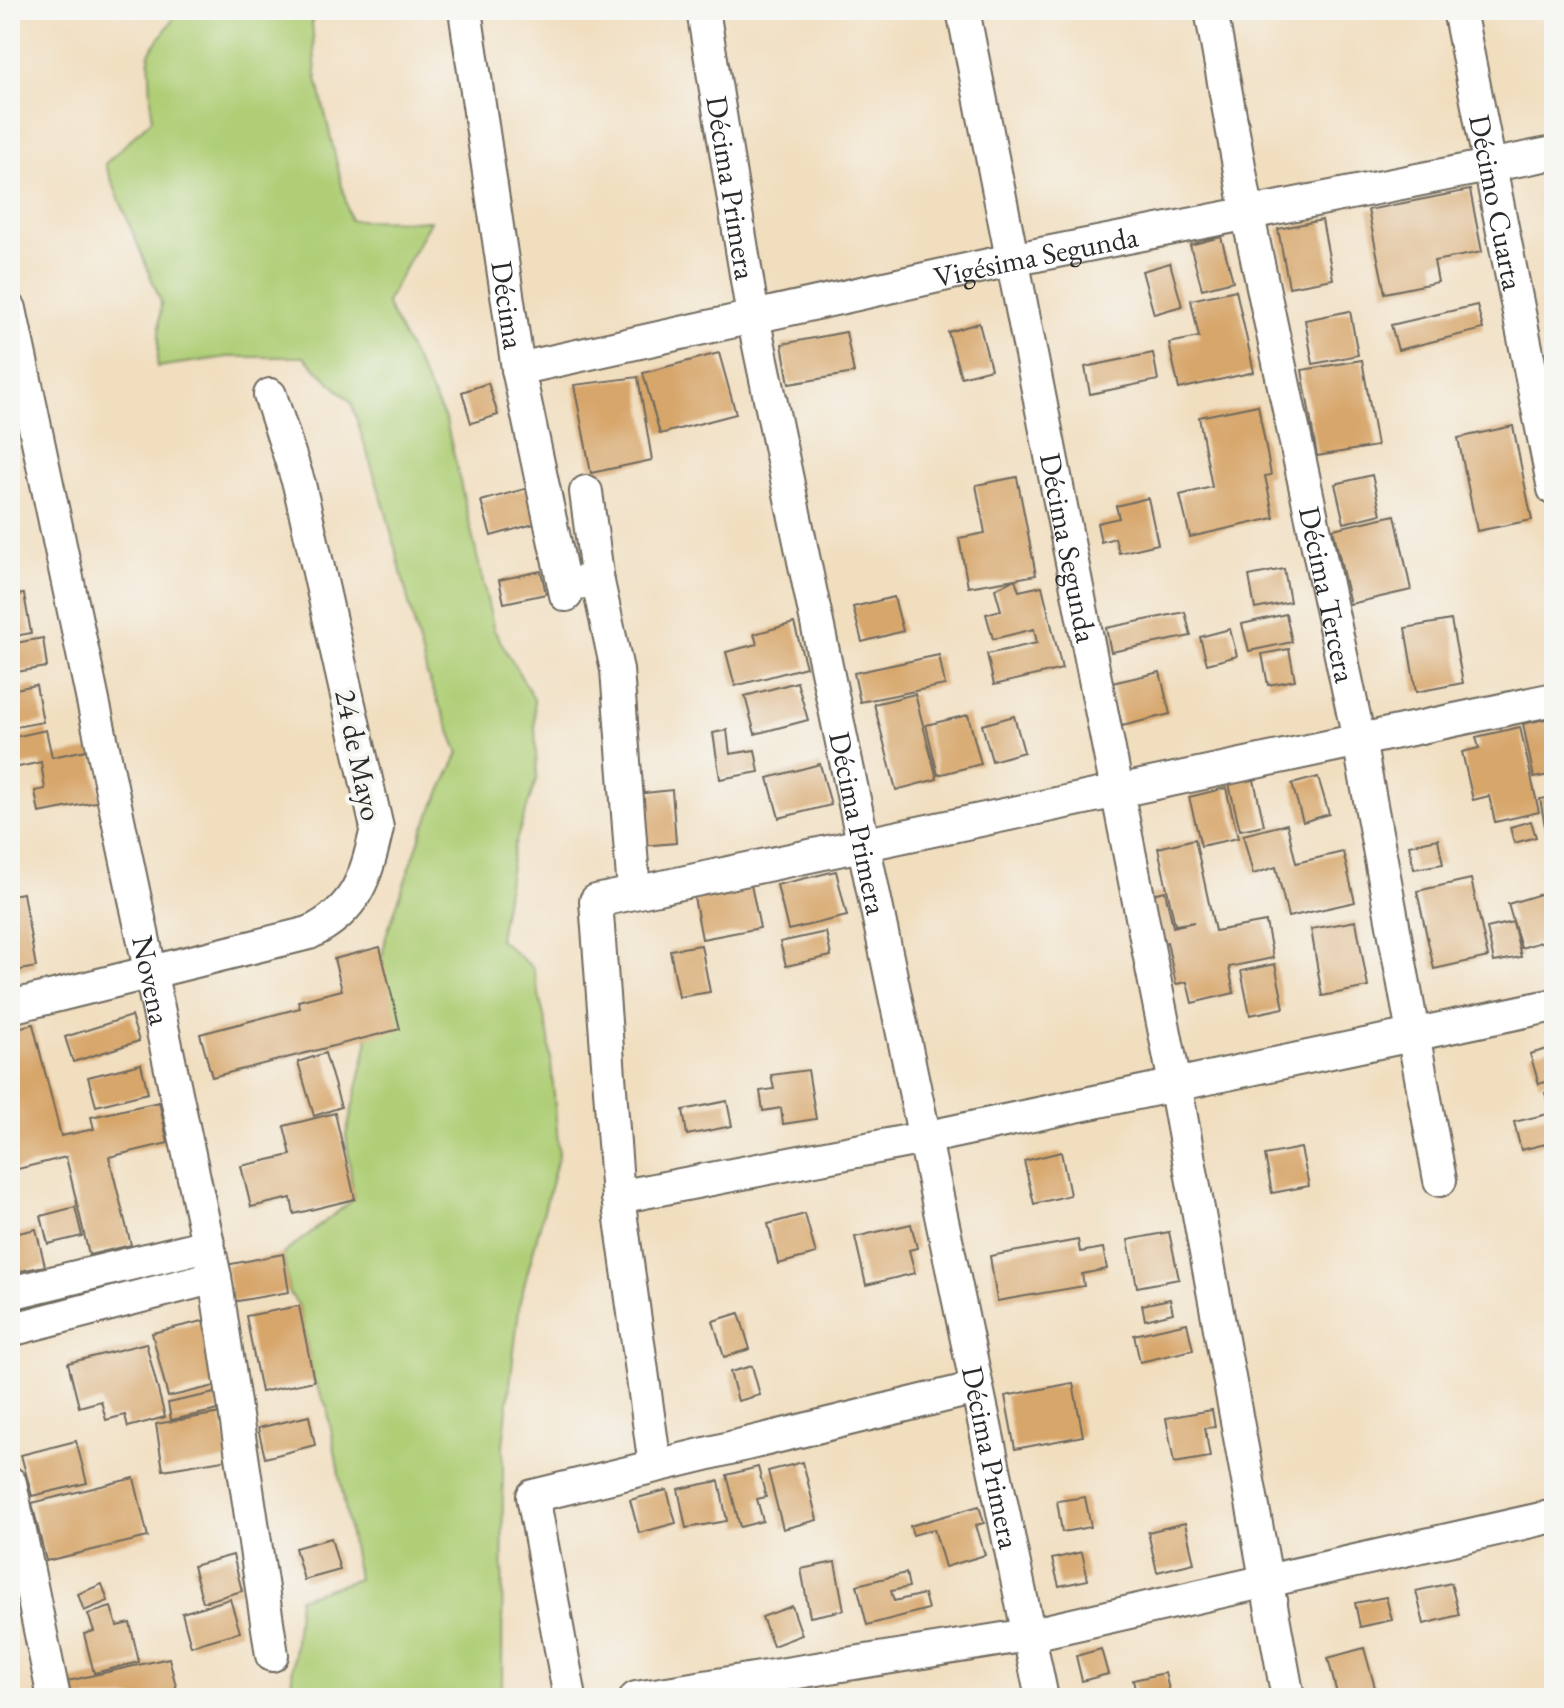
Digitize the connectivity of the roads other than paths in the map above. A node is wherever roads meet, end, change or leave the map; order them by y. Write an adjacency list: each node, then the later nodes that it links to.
1 (465, 10): 12 (street, Décima)
2 (703, 10): 11 (street, Décima Primera)
3 (963, 10): 9 (street, Décima Segunda)
4 (1211, 10): 8 (street, Décima Tercera)
5 (1459, 10): 7 (street, Décimo Cuarta)
6 (1554, 153): 7 (street, Vigésima Segunda)
7 (1490, 165): 8 (street, Vigésima Segunda); 14 (street, Décimo Cuarta)
8 (1248, 216): 9 (street, Vigésima Segunda); 18 (street, Décima Tercera)
9 (1011, 260): 11 (street, Vigésima Segunda); 19 (street, Décima Segunda)
10 (10, 309): 22 (street, Novena)
11 (753, 317): 12 (street, Vigésima Segunda); 20 (street, Décima Primera)
12 (518, 369): 16 (street, Décima)
13 (270, 395): 22 (street, 24 de Mayo)
14 (1554, 489)
15 (586, 492): 16 (street)
16 (598, 582): 21 (street)
17 (1554, 699): 18 (street)
18 (1359, 740): 19 (street); 25 (street, Décima Tercera)
19 (1114, 790): 20 (street); 26 (street, Décima Segunda)
20 (865, 842): 21 (street); 27 (street, Décima Primera)
21 (634, 892): 29 (street)
22 (151, 971): 24 (street, 24 de Mayo); 30 (street, Novena)
23 (1554, 1005): 25 (street)
24 (10, 1007)
25 (1412, 1033): 26 (street); 28 (street, Décima Tercera)
26 (1175, 1084): 27 (street); 38 (street, Décima Segunda)
27 (924, 1138): 29 (street); 34 (street, Décima Primera)
28 (1440, 1180)
29 (618, 1197): 35 (street)
30 (208, 1245): 31 (street, Novena); 32 (street)
31 (215, 1277): 33 (street); 40 (street, Novena)
32 (10, 1293)
33 (10, 1330)
34 (976, 1388): 35 (street); 39 (street, Décima Primera)
35 (655, 1466): 42 (street)
36 (10, 1483): 41 (street)
37 (1554, 1516): 38 (street)
38 (1267, 1582): 39 (street); 45 (street, Décima Segunda)
39 (1028, 1635): 43 (street); 44 (street, Décima Primera)
40 (272, 1655)
41 (54, 1698)
42 (570, 1698)
43 (636, 1698)
44 (1042, 1698)
45 (1288, 1698)

